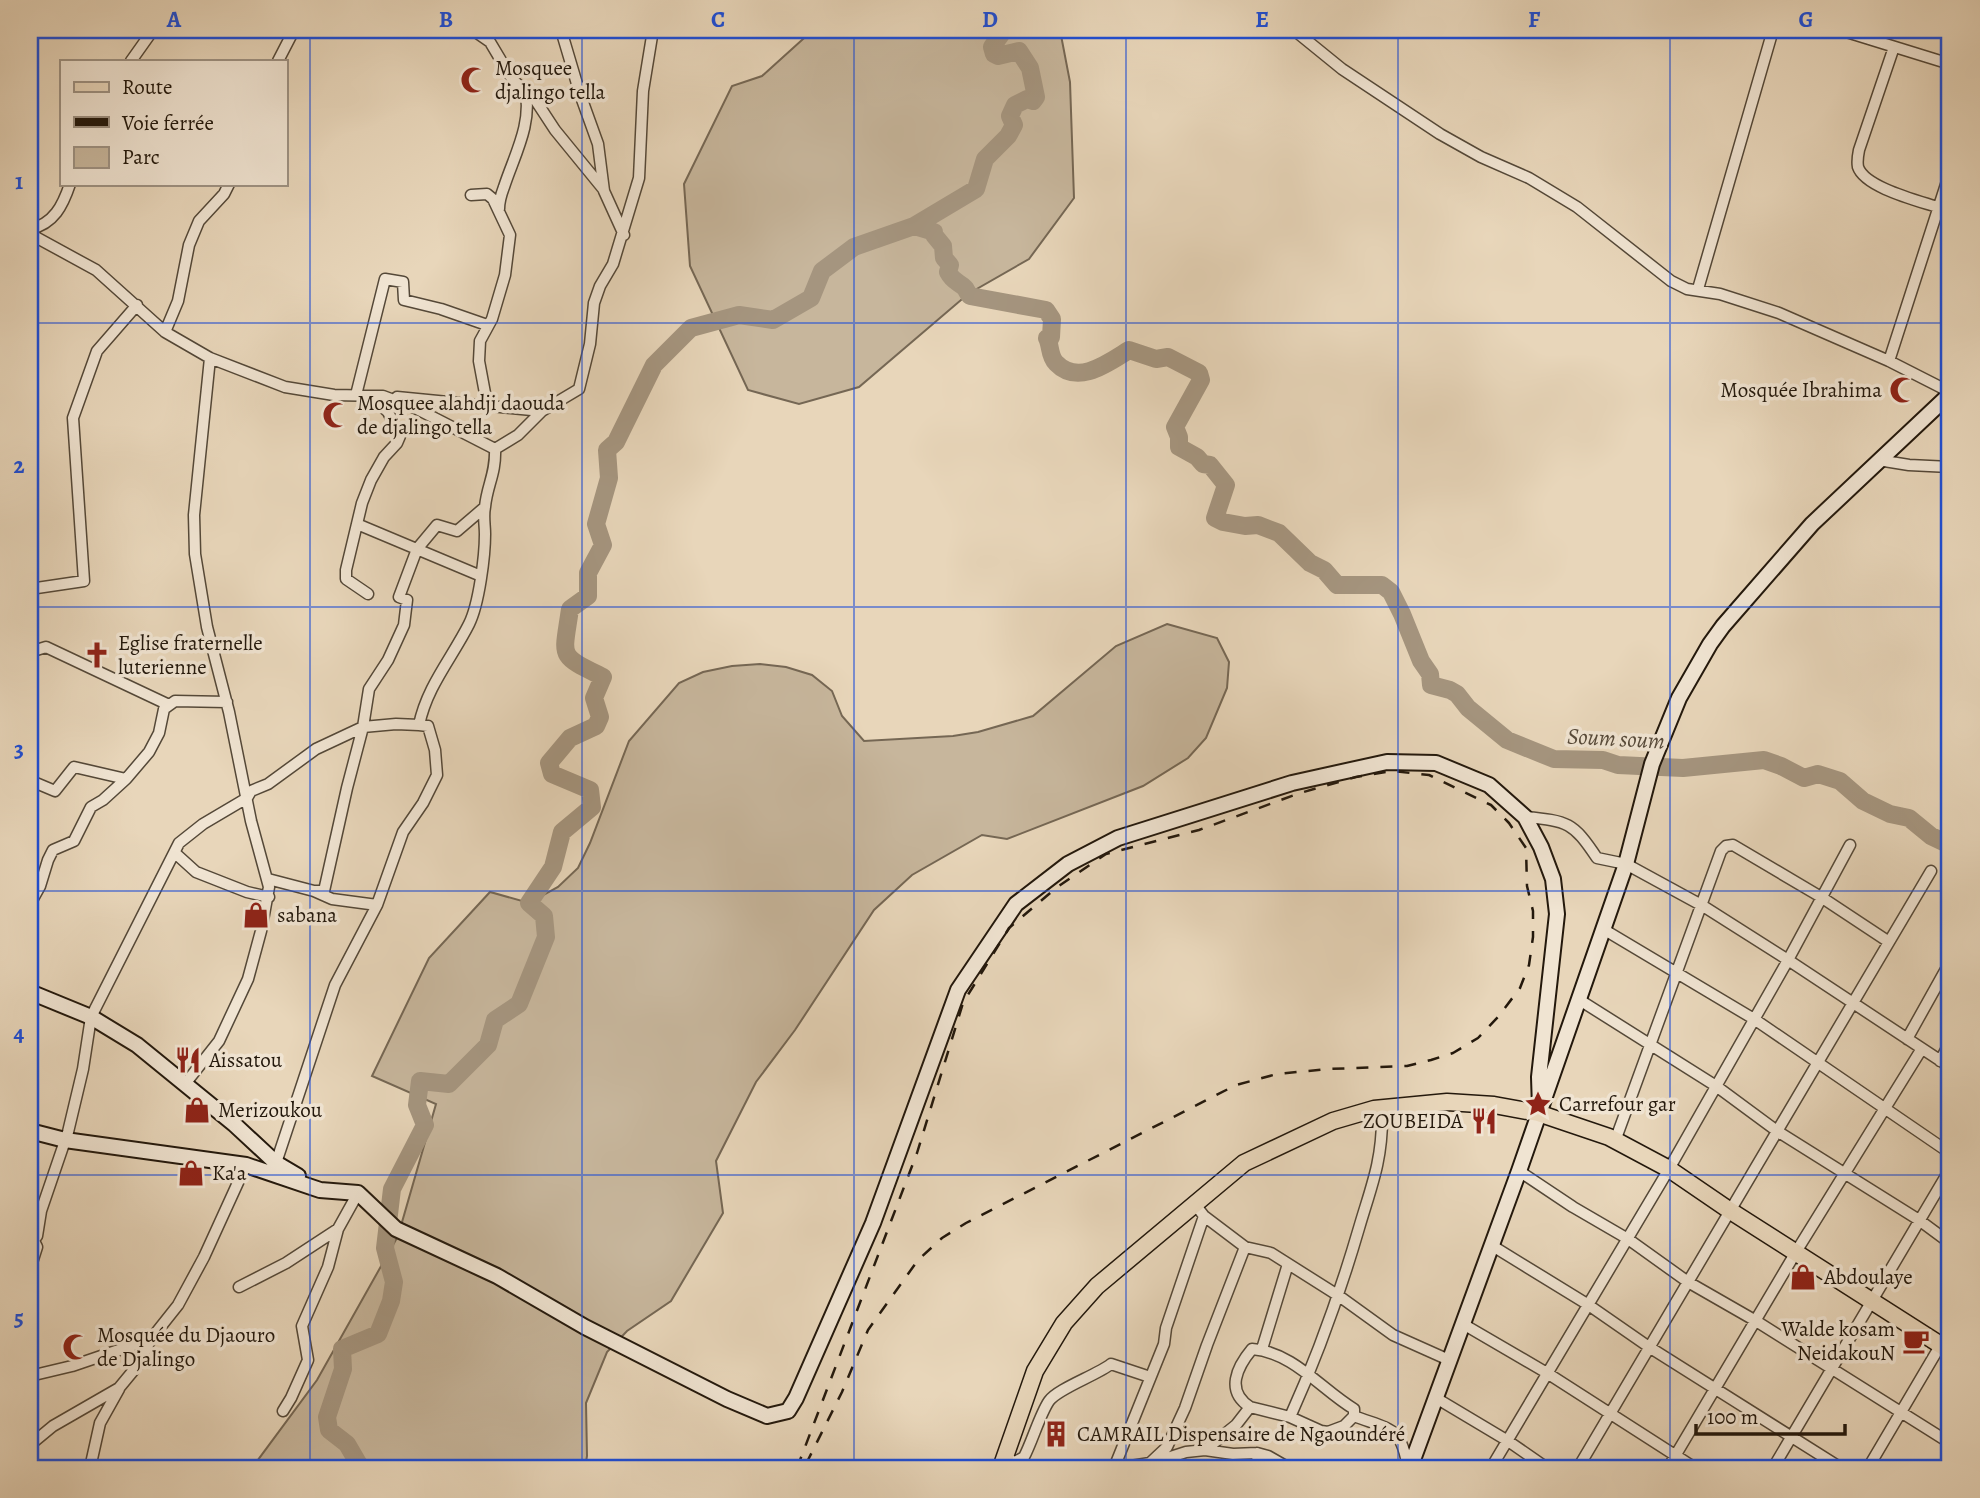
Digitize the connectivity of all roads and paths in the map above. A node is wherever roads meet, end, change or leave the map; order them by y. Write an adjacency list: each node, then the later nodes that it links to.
1 (153, 30): 10 (street)
2 (294, 30): 11 (street)
3 (561, 30): 17 (street)
4 (653, 30): 22 (street)
5 (1294, 30): 23 (street)
6 (1773, 30): 23 (street)
7 (1840, 30): 9 (street)
8 (477, 33): 13 (street)
9 (1894, 47): 12 (street); 19 (street)
10 (132, 60)
11 (279, 60)
12 (1950, 64)
13 (525, 89): 17 (street); 20 (street)
14 (1950, 172): 19 (street)
15 (69, 186): 21 (street)
16 (228, 186): 26 (street)
17 (604, 191): 22 (street)
18 (471, 195): 20 (street)
19 (1940, 208): 28 (street)
20 (499, 211): 25 (street)
21 (30, 231): 24 (street)
22 (624, 235): 34 (street)
23 (1698, 289): 28 (street)
24 (137, 305): 26 (street); 42 (street)
25 (487, 325): 30 (street); 33 (street)
26 (165, 332): 27 (street)
27 (210, 358): 30 (street); 45 (street)
28 (1889, 362): 29 (street)
29 (1950, 393): 36 (street)
30 (356, 395): 31 (street)
31 (370, 396): 32 (street); 39 (street)
32 (383, 396): 33 (street); 35 (street)
33 (487, 404): 34 (street)
34 (542, 411): 35 (street)
35 (495, 449): 38 (street)
36 (1878, 460): 37 (street); 55 (street)
37 (1950, 467)
38 (485, 507): 40 (street); 41 (street)
39 (357, 524): 40 (street); 43 (street)
40 (416, 549): 41 (street); 48 (street)
41 (481, 576): 47 (street)
42 (30, 589)
43 (368, 594)
44 (30, 652): 46 (street)
45 (227, 702): 46 (street); 51 (street)
46 (169, 705): 49 (street)
47 (419, 725): 48 (street); 62 (street)
48 (363, 727): 51 (street); 58 (street)
49 (125, 779): 50 (street); 61 (street)
50 (30, 785)
51 (247, 798): 54 (street); 57 (street)
52 (1525, 817): 55 (street); 85 (street); 98 (street)
53 (1850, 845): 60 (street)
54 (175, 853): 59 (street); 72 (street)
55 (1626, 864): 63 (street); 64 (street)
56 (1931, 871): 65 (street)
57 (268, 879): 58 (street); 59 (street)
58 (314, 891): 62 (street)
59 (269, 897): 81 (street)
60 (1821, 897): 63 (street); 65 (street); 66 (street)
61 (30, 904)
62 (377, 905): 91 (street)
63 (1703, 906): 66 (street); 68 (street)
64 (1603, 929): 68 (street); 70 (street)
65 (1889, 942): 71 (street)
66 (1788, 960): 71 (street); 73 (street)
67 (1950, 962): 74 (street)
68 (1678, 973): 73 (street); 76 (street)
69 (30, 992): 72 (street)
70 (1578, 999): 76 (street); 85 (street)
71 (1853, 1004): 74 (street); 79 (street)
72 (92, 1017): 81 (street); 88 (street)
73 (1754, 1019): 79 (street); 82 (street)
74 (1907, 1039): 77 (street)
75 (1950, 1042): 78 (street)
76 (1650, 1044): 82 (street); 89 (street)
77 (1921, 1049): 78 (street); 84 (street)
78 (1940, 1061): 80 (street)
79 (1817, 1064): 84 (street); 87 (street)
80 (1950, 1067)
81 (185, 1084): 91 (street)
82 (1716, 1086): 87 (street); 94 (street)
83 (1374, 1109): 85 (main road); 99 (main road); 114 (street)
84 (1884, 1109): 90 (street); 96 (street)
85 (1539, 1111): 89 (main road); 95 (street)
86 (30, 1131): 88 (street)
87 (1777, 1131): 96 (street); 100 (street)
88 (65, 1140): 92 (street); 105 (street)
89 (1615, 1141): 94 (main road)
90 (1950, 1153)
91 (276, 1163): 97 (street)
92 (246, 1165): 97 (street); 120 (street)
93 (1950, 1168): 102 (street)
94 (1669, 1169): 100 (main road); 104 (street)
95 (1519, 1171): 104 (street); 107 (street)
96 (1844, 1175): 102 (street); 109 (street)
97 (320, 1190): 98 (street)
98 (358, 1193): 103 (street)
99 (1194, 1202): 101 (street); 146 (main road)
100 (1729, 1210): 109 (main road); 112 (street)
101 (1204, 1216): 108 (street); 129 (street)
102 (1919, 1220): 106 (street); 115 (street)
103 (338, 1229): 113 (street); 134 (street)
104 (1628, 1238): 112 (street); 116 (street)
105 (32, 1242): 111 (street)
106 (1950, 1243)
107 (1490, 1245): 116 (street); 118 (street)
108 (1245, 1247): 110 (street); 147 (street)
109 (1796, 1252): 115 (main road); 117 (street)
110 (1288, 1264): 114 (street); 123 (street)
111 (30, 1269)
112 (1688, 1282): 117 (street); 121 (street)
113 (239, 1287)
114 (1339, 1296): 124 (street); 127 (street)
115 (1871, 1300): 122 (main road); 125 (street)
116 (1587, 1304): 121 (street); 126 (street)
117 (1756, 1321): 125 (street); 131 (street)
118 (1463, 1324): 124 (street); 126 (street)
119 (1950, 1329): 122 (street)
120 (151, 1339): 128 (street); 130 (street)
121 (1649, 1347): 131 (street); 136 (street)
122 (1945, 1348): 135 (street)
123 (1262, 1349): 127 (street); 133 (street)
124 (1449, 1360): 132 (street)
125 (1832, 1369): 135 (street); 139 (street)
126 (1546, 1373): 136 (street); 140 (street)
127 (1309, 1374): 137 (street); 138 (street)
128 (30, 1376)
129 (1150, 1377): 146 (street); 149 (street)
130 (119, 1388): 142 (street); 148 (street)
131 (1715, 1388): 139 (street); 145 (street)
132 (1436, 1398): 140 (street); 152 (street)
133 (1250, 1407): 138 (street); 143 (street)
134 (282, 1411)
135 (1902, 1412): 141 (street); 160 (street)
136 (1609, 1415): 145 (street); 155 (street)
137 (1354, 1416): 138 (street); 152 (street)
138 (1290, 1417)
139 (1792, 1436): 158 (street); 159 (street)
140 (1508, 1441): 153 (street); 154 (street)
141 (1950, 1443)
142 (30, 1445)
143 (1205, 1450): 144 (street); 147 (street)
144 (1257, 1453): 150 (street); 151 (street)
145 (1675, 1456): 156 (street); 157 (street)
146 (1003, 1463)
147 (1145, 1466): 149 (street)
148 (90, 1468)
149 (1116, 1468)
150 (1258, 1468)
151 (1289, 1468)
152 (1409, 1468)
153 (1491, 1468)
154 (1547, 1468)
155 (1578, 1468)
156 (1668, 1468)
157 (1695, 1468)
158 (1773, 1468)
159 (1841, 1468)
160 (1868, 1468)

